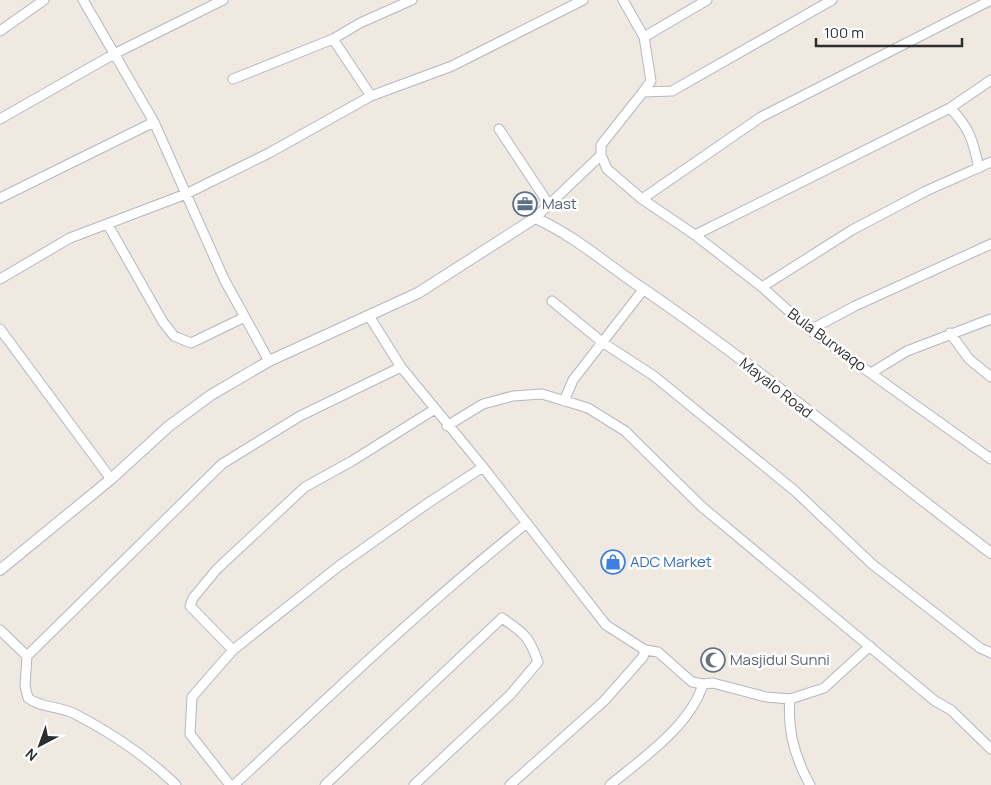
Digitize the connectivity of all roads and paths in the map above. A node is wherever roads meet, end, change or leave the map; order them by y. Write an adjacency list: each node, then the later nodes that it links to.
1 (44, 0): 10 (street)
2 (82, 0): 13 (street)
3 (223, 0): 13 (street)
4 (412, 0): 12 (street)
5 (583, 0): 17 (street)
6 (623, 0): 11 (street)
7 (707, 0): 11 (street)
8 (832, 0): 16 (street)
9 (991, 0): 27 (street)
10 (0, 31)
11 (644, 37): 16 (street)
12 (333, 39): 14 (street); 17 (street)
13 (114, 54): 19 (street); 20 (street)
14 (233, 79)
15 (991, 80): 18 (street)
16 (643, 92): 22 (street)
17 (371, 96): 25 (street)
18 (950, 108): 24 (street); 31 (street)
19 (0, 119)
20 (154, 122): 25 (street); 26 (street)
21 (499, 129): 28 (street)
22 (601, 154): 27 (street, Bula Burwaqo); 28 (street)
23 (991, 162): 24 (street)
24 (979, 168): 34 (street)
25 (186, 194): 30 (street); 38 (street)
26 (0, 198)
27 (642, 199): 31 (street, Bula Burwaqo)
28 (548, 203): 29 (street)
29 (535, 218): 35 (street, Mayalo Road); 37 (street)
30 (108, 225): 33 (street); 38 (street)
31 (695, 235): 34 (street, Bula Burwaqo)
32 (991, 244): 41 (street)
33 (0, 279)
34 (762, 287): 41 (street, Bula Burwaqo)
35 (643, 290): 43 (street); 55 (street, Mayalo Road)
36 (552, 301): 43 (street)
37 (370, 316): 44 (street); 45 (street)
38 (245, 317): 44 (street)
39 (991, 319): 42 (street)
40 (0, 329): 53 (street)
41 (810, 330): 46 (street, Bula Burwaqo)
42 (950, 333): 46 (street); 47 (street)
43 (602, 342): 48 (street); 61 (street)
44 (269, 361): 53 (street)
45 (401, 367): 49 (street); 62 (street)
46 (871, 373): 51 (street, Bula Burwaqo)
47 (991, 377)
48 (564, 401): 50 (street); 58 (street)
49 (435, 409): 50 (street); 59 (street)
50 (447, 426): 52 (street)
51 (991, 460)
52 (484, 467): 54 (street); 59 (street)
53 (111, 479): 56 (street)
54 (527, 524): 60 (street); 68 (street)
55 (991, 553)
56 (0, 570)
57 (0, 630): 62 (street)
58 (870, 646): 64 (street); 65 (street)
59 (234, 650): 67 (street)
60 (646, 650): 63 (street); 71 (street)
61 (991, 653)
62 (27, 656): 66 (street)
63 (703, 684): 64 (street); 72 (street)
64 (790, 699): 73 (street)
65 (991, 749)
66 (176, 785)
67 (230, 785)
68 (234, 785)
69 (325, 785): 70 (street)
70 (414, 785)
71 (510, 785)
72 (610, 785)
73 (810, 785)

